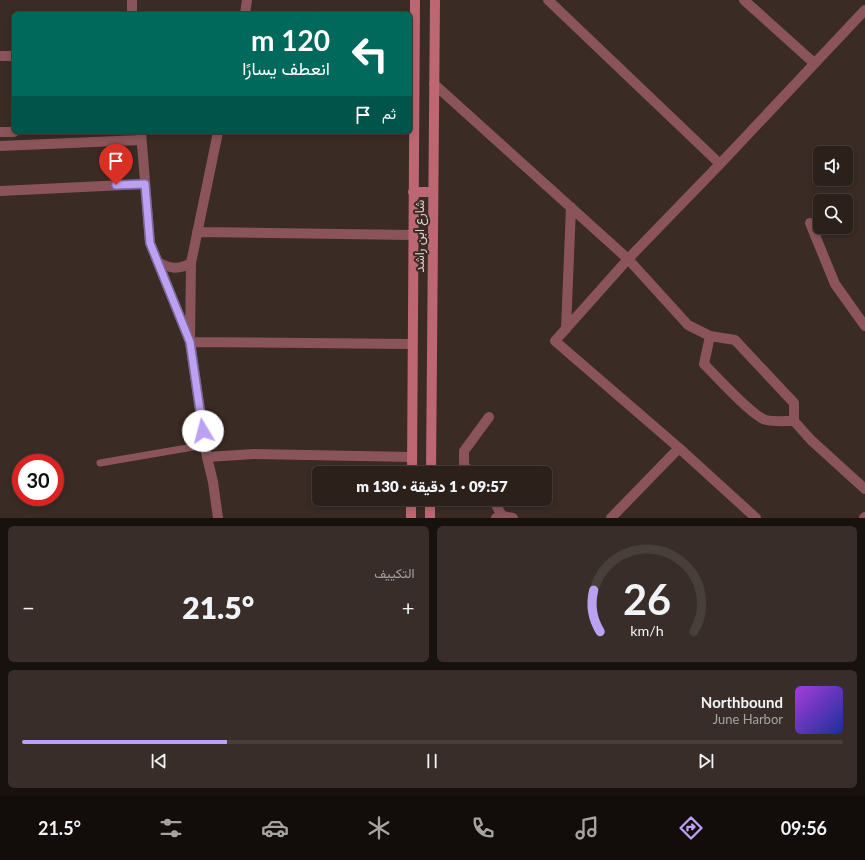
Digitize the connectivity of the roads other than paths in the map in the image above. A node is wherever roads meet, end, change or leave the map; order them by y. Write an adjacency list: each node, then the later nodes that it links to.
1 (132, 0): 8 (street)
2 (247, 0): 9 (street)
3 (415, 0): 22 (main road, شارع ابن راشد)
4 (435, 0): 13 (main road, شارع ابن راشد)
5 (548, 0): 19 (street)
6 (744, 0): 12 (street)
7 (865, 10): 12 (street)
8 (132, 12)
9 (245, 12)
10 (0, 56): 11 (street)
11 (12, 56)
12 (814, 64): 19 (street)
13 (434, 84): 23 (main road, شارع ابن راشد); 24 (street)
14 (0, 132): 15 (street)
15 (12, 132)
16 (218, 134): 26 (street)
17 (141, 136): 18 (street); 20 (street)
18 (0, 146)
19 (720, 164): 28 (street)
20 (145, 184): 21 (street); 29 (street)
21 (0, 191)
22 (413, 192): 23 (main road); 27 (main road, شارع ابن راشد)
23 (433, 192): 44 (main road, شارع ابن راشد)
24 (571, 207): 28 (street); 32 (street)
25 (810, 223): 31 (street)
26 (197, 232): 27 (street); 30 (street)
27 (412, 235): 35 (main road, شارع ابن راشد)
28 (628, 259): 32 (street); 33 (street)
29 (158, 262): 30 (street); 34 (street)
30 (191, 263): 34 (street)
31 (865, 326)
32 (566, 329): 39 (street)
33 (710, 336): 37 (street); 37 (street)
34 (190, 342): 35 (street); 38 (street)
35 (412, 344): 41 (main road, شارع ابن راشد)
36 (489, 417): 45 (street)
37 (794, 421): 46 (street)
38 (205, 446): 40 (street); 42 (lane)
39 (679, 448): 55 (street); 56 (street)
40 (207, 457): 41 (street); 51 (street)
41 (412, 457): 43 (main road, شارع ابن راشد)
42 (100, 463)
43 (412, 466)
44 (431, 466)
45 (465, 466)
46 (865, 489)
47 (411, 506): 52 (main road)
48 (430, 506): 53 (main road)
49 (495, 506): 50 (street)
50 (499, 517): 54 (street)
51 (218, 518)
52 (411, 518)
53 (430, 518)
54 (513, 518)
55 (611, 518)
56 (756, 518)

